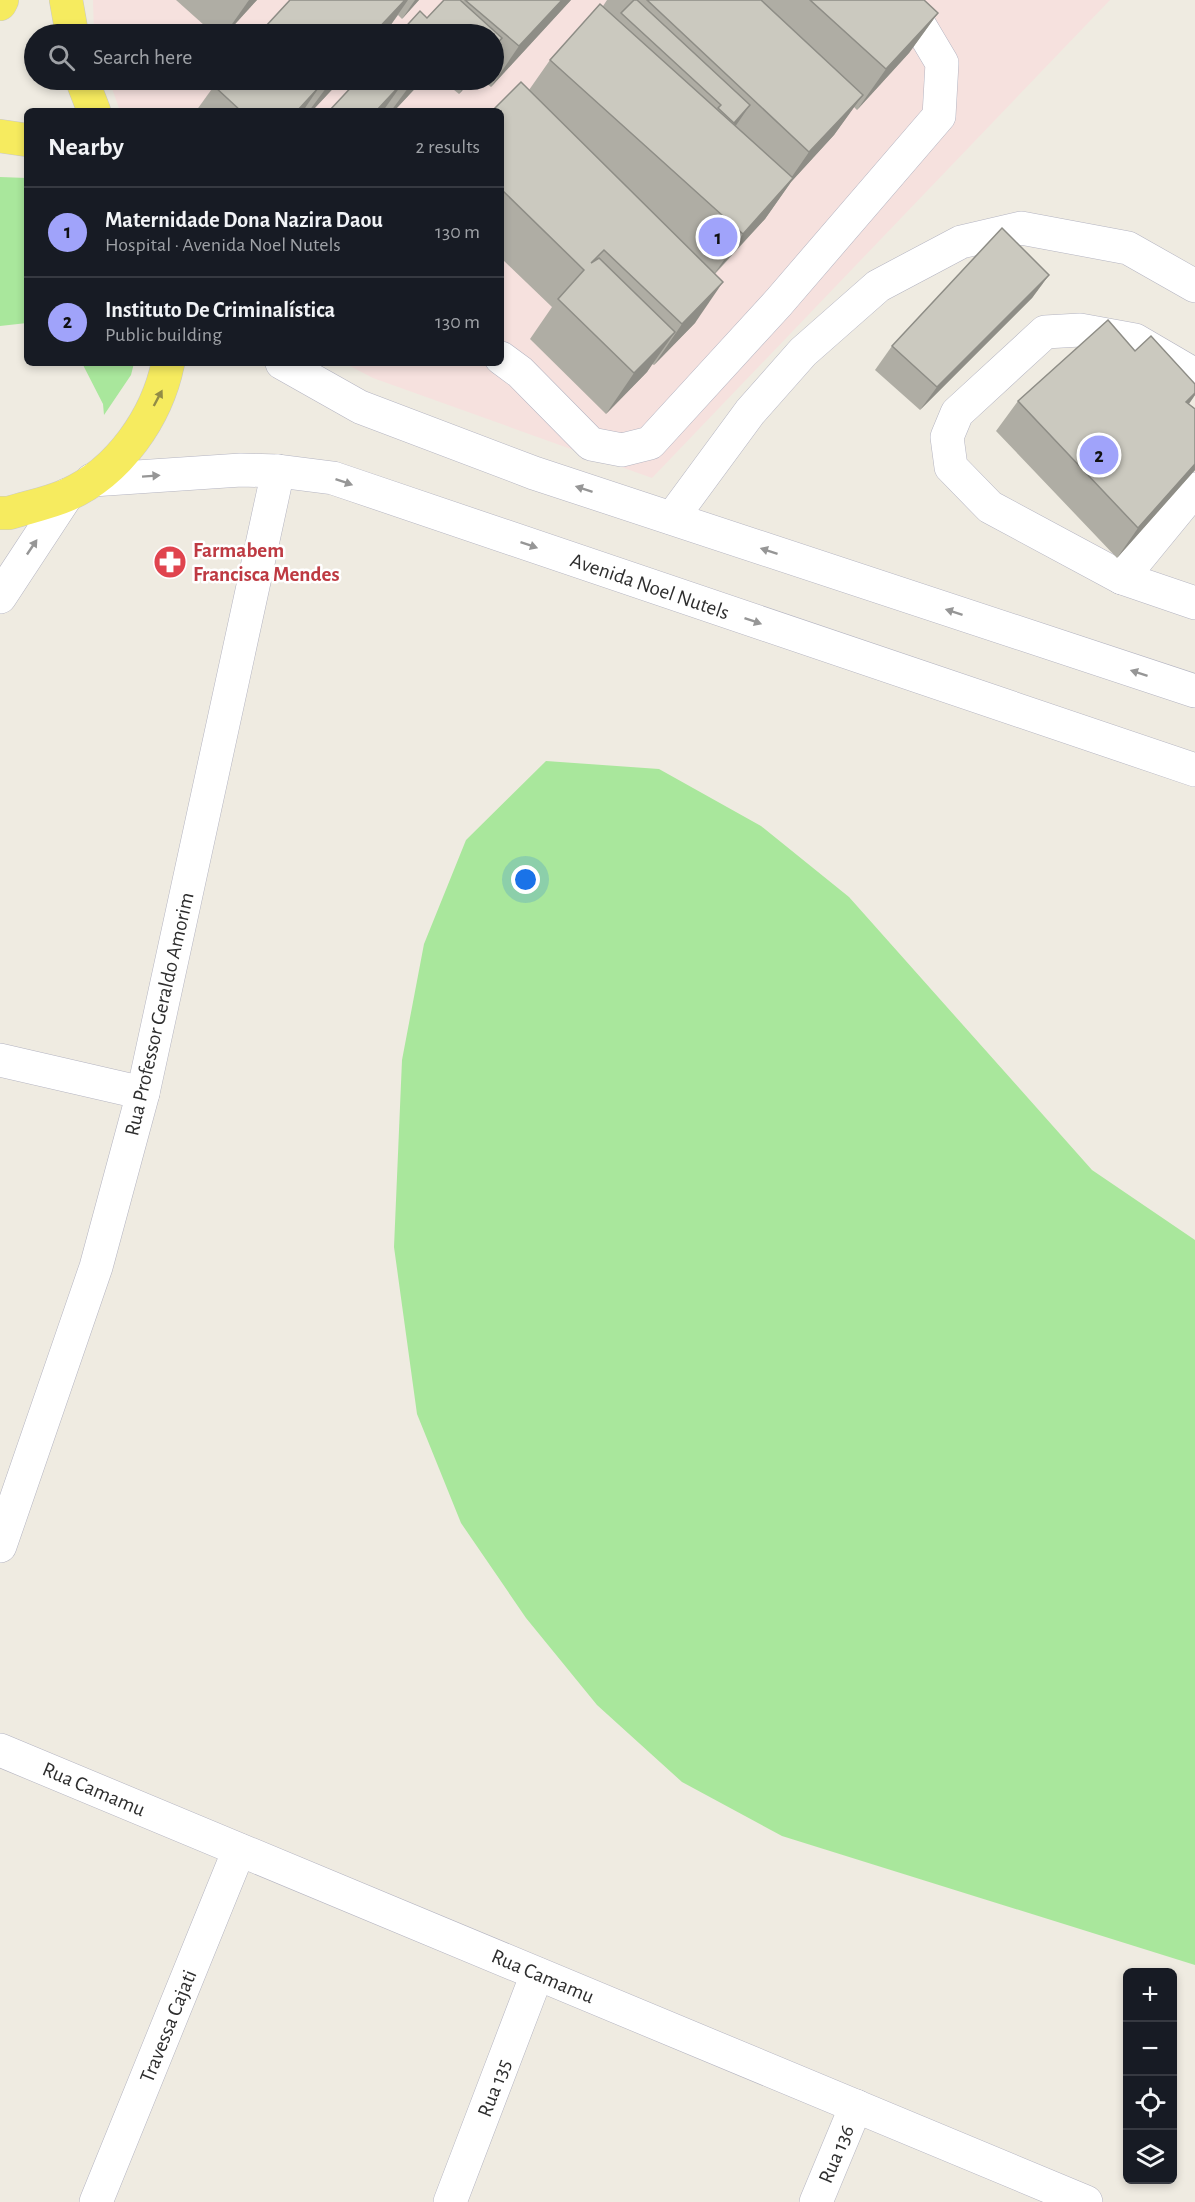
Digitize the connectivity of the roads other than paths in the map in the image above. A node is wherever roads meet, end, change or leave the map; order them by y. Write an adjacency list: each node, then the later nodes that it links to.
1 (2, 0): 4 (main road)
2 (66, 0): 5 (main road)
3 (892, 0): 11 (street)
4 (0, 4)
5 (70, 24)
6 (86, 90): 7 (main road)
7 (93, 108)
8 (0, 136): 9 (main road)
9 (24, 140)
10 (1195, 286): 19 (street)
11 (504, 360)
12 (167, 366): 16 (main road, one-way to 12)
13 (287, 366): 19 (street, one-way to 13)
14 (1195, 375): 20 (street)
15 (278, 471): 16 (street, Avenida Noel Nutels, one-way to 15); 24 (street, Avenida Noel Nutels, one-way to 24); 26 (street, Rua Professor Geraldo Amorim)
16 (80, 488): 18 (main road); 21 (street, one-way to 16)
17 (1195, 489): 20 (street)
18 (0, 513)
19 (672, 518): 23 (street, one-way to 19)
20 (1122, 578): 22 (street)
21 (0, 597)
22 (1195, 603)
23 (1195, 691)
24 (1195, 770)
25 (0, 1060): 26 (street)
26 (143, 1093): 27 (street, Rua Professor Geraldo Amorim)
27 (0, 1546)
28 (0, 1750): 29 (street, Rua Camamu)
29 (239, 1850): 30 (street, Rua Camamu); 32 (street, Travessa Cajati)
30 (537, 1974): 31 (street, Rua Camamu); 33 (street, Rua 135)
31 (856, 2106): 34 (street, Rua 136); 35 (street, Rua Camamu)
32 (96, 2202)
33 (450, 2202)
34 (816, 2202)
35 (1086, 2202)

